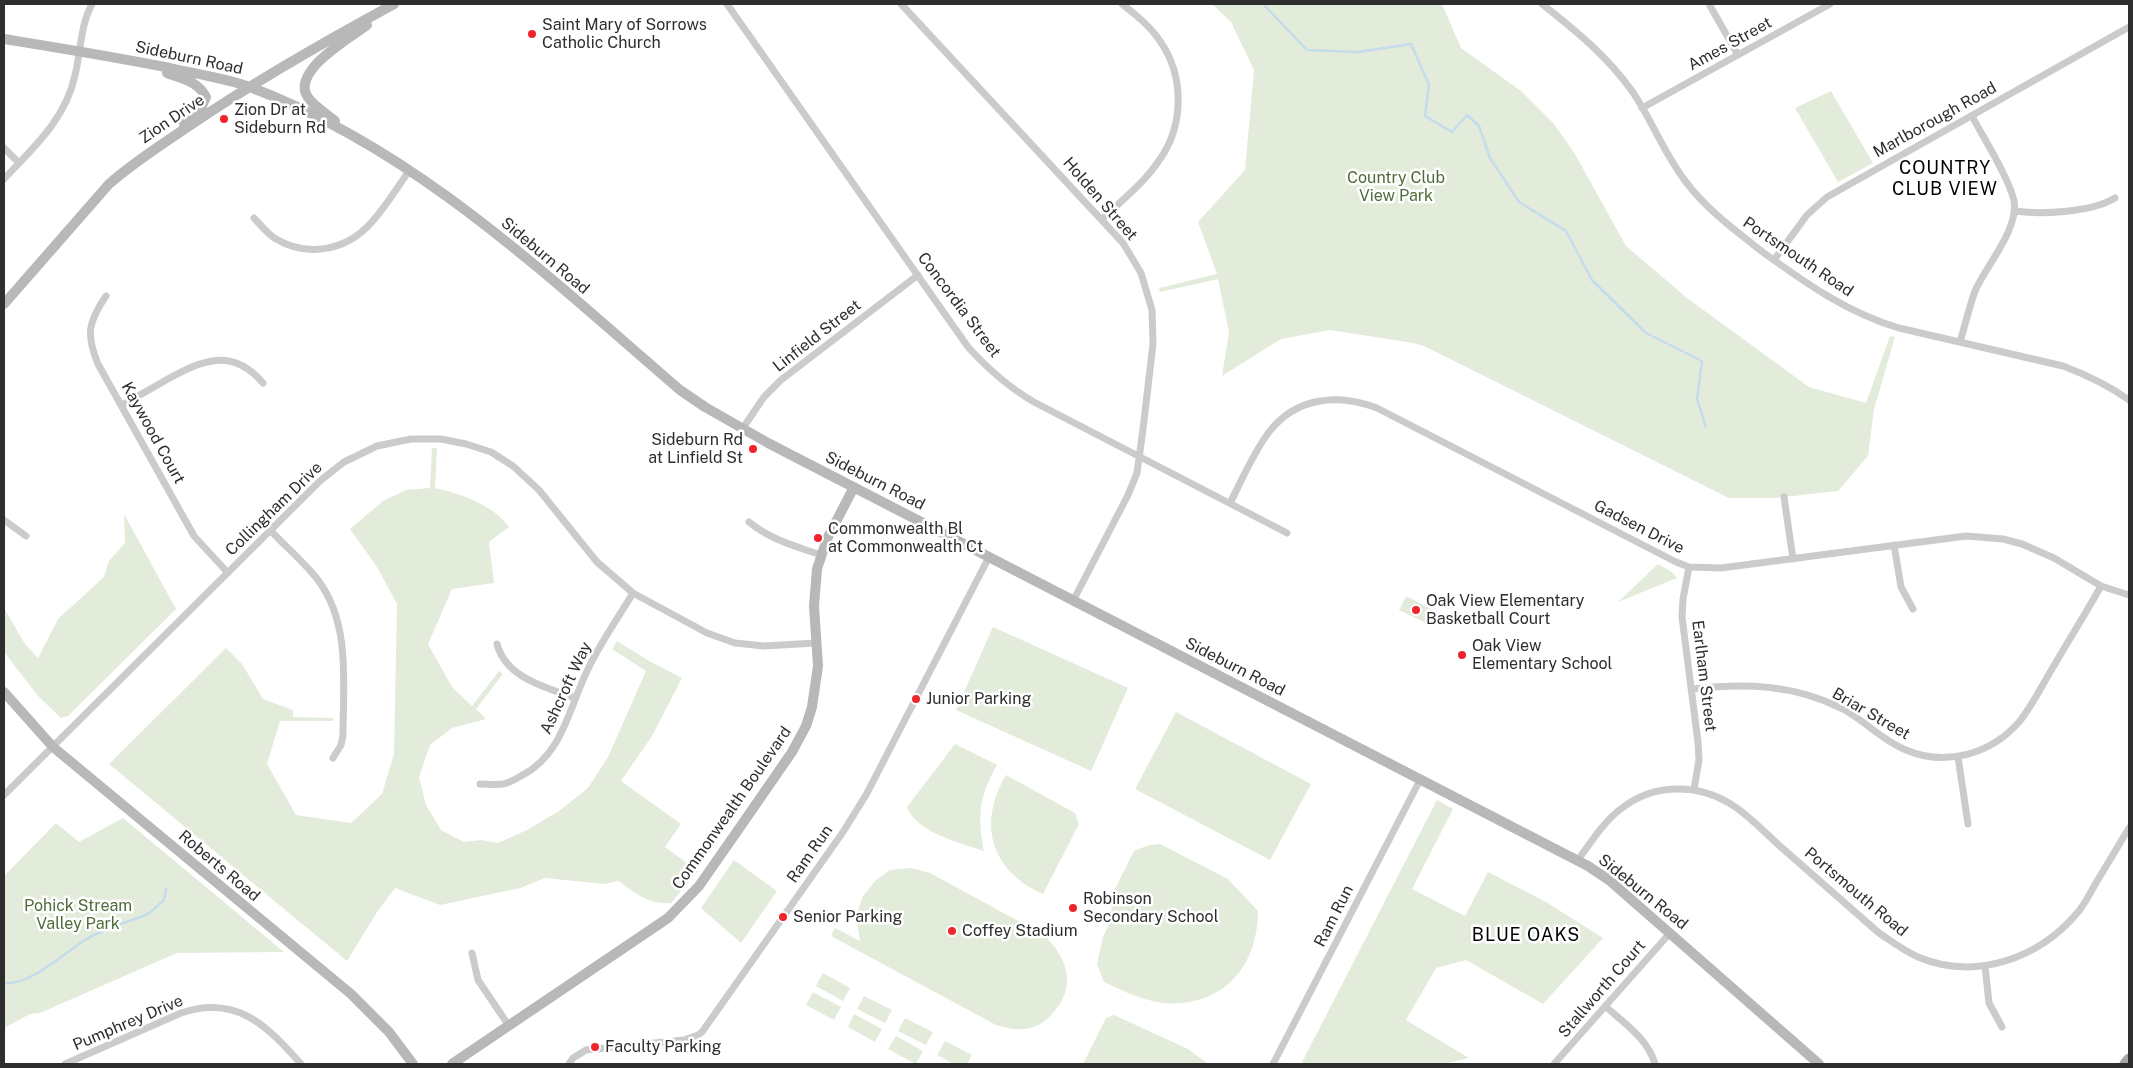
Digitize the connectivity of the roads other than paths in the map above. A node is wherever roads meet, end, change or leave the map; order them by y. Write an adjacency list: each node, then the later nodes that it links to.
1 (92, 4): 11 (street)
2 (394, 4): 14 (street, Zion Drive); 17 (street)
3 (727, 4): 28 (street, Concordia Street)
4 (901, 4): 26 (street, Holden Street)
5 (1122, 4): 26 (street)
6 (1542, 4): 15 (street, Portsmouth Road)
7 (1709, 4): 12 (street)
8 (1830, 4): 12 (street, Ames Street)
9 (2129, 27): 16 (street, Marlborough Road)
10 (4, 39): 11 (street, Sideburn Road)
11 (80, 52): 13 (street, Sideburn Road); 20 (street)
12 (1738, 55): 15 (street, Ames Street)
13 (130, 60): 14 (street, Sideburn Road); 18 (street)
14 (248, 86): 17 (street, Sideburn Road); 18 (street, Zion Drive)
15 (1642, 108): 27 (street, Portsmouth Road)
16 (1972, 116): 24 (street); 27 (street, Marlborough Road)
17 (352, 134): 21 (street, Sideburn Road)
18 (168, 140): 30 (street, Zion Drive)
19 (4, 148): 20 (street)
20 (19, 163): 22 (street)
21 (409, 170): 25 (street); 35 (street, Sideburn Road)
22 (4, 179)
23 (2115, 198): 24 (street)
24 (2015, 211): 31 (street)
25 (254, 218)
26 (1102, 219): 36 (street, Holden Street)
27 (1774, 260): 31 (street, Portsmouth Road)
28 (918, 275): 35 (street, Linfield Street); 36 (street, Concordia Street)
29 (106, 296): 34 (street, Kaywood Court)
30 (4, 304)
31 (1960, 342): 33 (street, Portsmouth Road)
32 (263, 383): 34 (street)
33 (2129, 400)
34 (122, 405): 50 (street, Kaywood Court)
35 (743, 428): 37 (street, Sideburn Road)
36 (1138, 456): 39 (street, Concordia Street); 54 (street, Holden Street)
37 (854, 487): 46 (street, Commonwealth Boulevard); 47 (street, Sideburn Road)
38 (1784, 497): 48 (street)
39 (1230, 503): 43 (street, Concordia Street); 49 (street, Gadsen Drive)
40 (4, 520): 44 (street)
41 (749, 522): 46 (street)
42 (270, 530): 50 (street, Collingham Drive); 52 (street, Collingham Drive); 63 (street)
43 (1287, 533)
44 (26, 536)
45 (1894, 545): 48 (street, Gadsen Drive); 51 (street, Gadsen Drive); 55 (street)
46 (821, 555): 56 (street, Commonwealth Boulevard)
47 (989, 557): 54 (street, Sideburn Road); 82 (street, Ram Run)
48 (1793, 559): 49 (street, Gadsen Drive)
49 (1689, 567): 58 (street, Earlham Street)
50 (228, 572): 61 (street, Collingham Drive)
51 (2100, 586): 53 (street, Gadsen Drive); 62 (street, Briar Street)
52 (633, 593): 56 (street, Collingham Drive); 60 (street, Ashcroft Way)
53 (2129, 595)
54 (1073, 601): 64 (street, Sideburn Road)
55 (1913, 608)
56 (816, 643): 75 (street, Commonwealth Boulevard)
57 (497, 644): 60 (street)
58 (1692, 689): 62 (street, Briar Street); 66 (street, Earlham Street)
59 (4, 692): 61 (street, Roberts Road)
60 (575, 698): 65 (street, Ashcroft Way)
61 (53, 747): 67 (street, Collingham Drive); 80 (street, Roberts Road)
62 (1958, 757): 68 (street)
63 (333, 758)
64 (1420, 780): 70 (street, Sideburn Road); 83 (street, Ram Run)
65 (480, 784)
66 (1694, 789): 70 (street, Portsmouth Road); 73 (street, Portsmouth Road)
67 (5, 792)
68 (1968, 824)
69 (2129, 828): 73 (street, Portsmouth Road)
70 (1578, 860): 71 (street, Sideburn Road)
71 (1670, 932): 74 (street, Stallworth Court); 86 (street, Sideburn Road)
72 (472, 953): 75 (street)
73 (1985, 966): 76 (street)
74 (1605, 1006): 84 (street, Stallworth Court); 85 (street)
75 (509, 1026): 81 (street, Commonwealth Boulevard)
76 (2002, 1027)
77 (2129, 1059): 87 (main road)
78 (65, 1064): 79 (street, Pumphrey Drive)
79 (301, 1064)
80 (413, 1064)
81 (452, 1064)
82 (569, 1064)
83 (1273, 1064)
84 (1554, 1064)
85 (1656, 1064)
86 (1819, 1064)
87 (2125, 1064)

